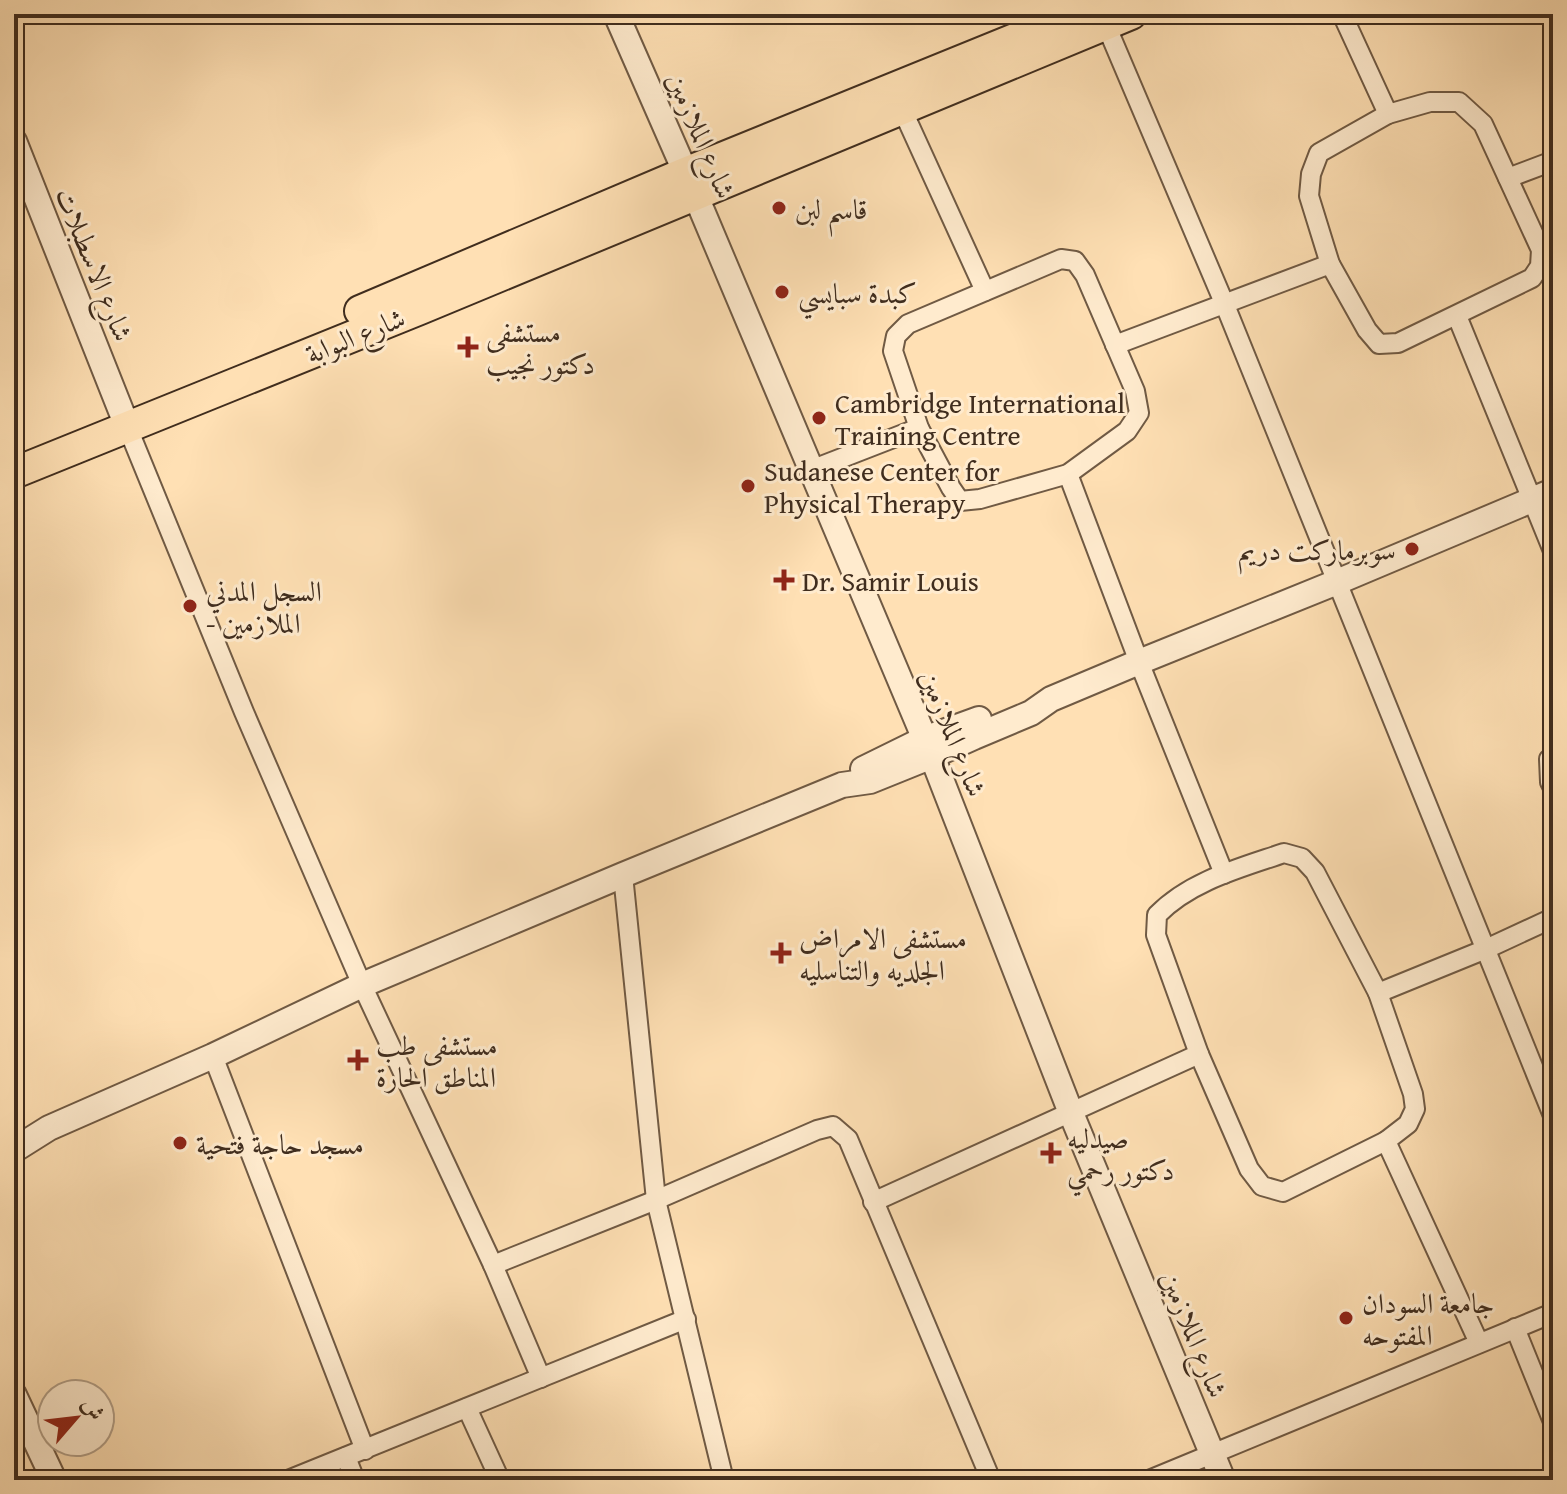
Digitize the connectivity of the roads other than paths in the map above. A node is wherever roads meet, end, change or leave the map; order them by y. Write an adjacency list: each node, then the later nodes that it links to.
1 (616, 14): 10 (street, شارع الملازمين)
2 (1076, 14): 10 (main road)
3 (1342, 14): 6 (street)
4 (1119, 19): 5 (main road); 13 (street)
5 (902, 109): 10 (main road); 12 (street)
6 (1388, 114): 9 (street); 11 (street)
7 (14, 141): 16 (street, شارع الاسطبلات)
8 (1553, 161): 9 (street)
9 (1508, 178): 14 (street)
10 (690, 183): 16 (main road, شارع البوابة); 19 (street, شارع الملازمين)
11 (1330, 264): 13 (street); 14 (street)
12 (985, 291): 15 (street); 17 (street)
13 (1225, 305): 15 (street); 24 (street)
14 (1457, 316): 22 (street)
15 (1115, 345): 21 (street)
16 (124, 418): 18 (main road, شارع البوابة); 20 (main road, شارع البوابة); 36 (street)
17 (919, 428): 19 (street); 21 (street)
18 (14, 452)
19 (811, 470): 27 (street, شارع الملازمين)
20 (14, 473)
21 (1068, 474): 25 (street)
22 (1542, 496): 23 (street); 24 (street)
23 (1553, 551)
24 (1337, 582): 25 (street); 35 (street)
25 (1139, 662): 26 (street); 32 (street)
26 (1051, 699): 28 (street); 29 (street)
27 (910, 704): 28 (street); 29 (street, شارع الملازمين)
28 (962, 725): 29 (street)
29 (928, 748): 33 (street); 40 (street, شارع الملازمين)
30 (1553, 756): 31 (street)
31 (1553, 788)
32 (1224, 874): 37 (street); 38 (street)
33 (623, 875): 36 (street); 46 (street)
34 (1553, 918): 35 (street)
35 (1486, 949): 37 (street); 41 (street)
36 (362, 985): 39 (street); 48 (street)
37 (1378, 993): 44 (street)
38 (1199, 1054): 40 (street); 44 (street)
39 (213, 1056): 42 (street); 57 (street)
40 (1071, 1113): 47 (street); 58 (street, شارع الملازمين)
41 (1553, 1116)
42 (49, 1128): 43 (street); 45 (street)
43 (14, 1135)
44 (1386, 1141): 52 (street)
45 (14, 1150)
46 (656, 1200): 47 (street); 48 (street); 50 (street)
47 (873, 1202): 65 (street)
48 (493, 1265): 53 (street)
49 (1553, 1313): 51 (street)
50 (686, 1319): 53 (street); 64 (street)
51 (1515, 1328): 52 (street); 56 (street)
52 (1479, 1343): 58 (street)
53 (541, 1378): 55 (street)
54 (14, 1395): 60 (street)
55 (467, 1408): 57 (street); 63 (street)
56 (1553, 1422)
57 (365, 1450): 59 (street)
58 (1212, 1454): 66 (street); 67 (street, شارع الملازمين)
59 (346, 1457): 61 (street); 62 (street)
60 (54, 1480)
61 (288, 1480)
62 (355, 1480)
63 (500, 1480)
64 (724, 1480)
65 (991, 1480)
66 (1149, 1480)
67 (1223, 1480)

